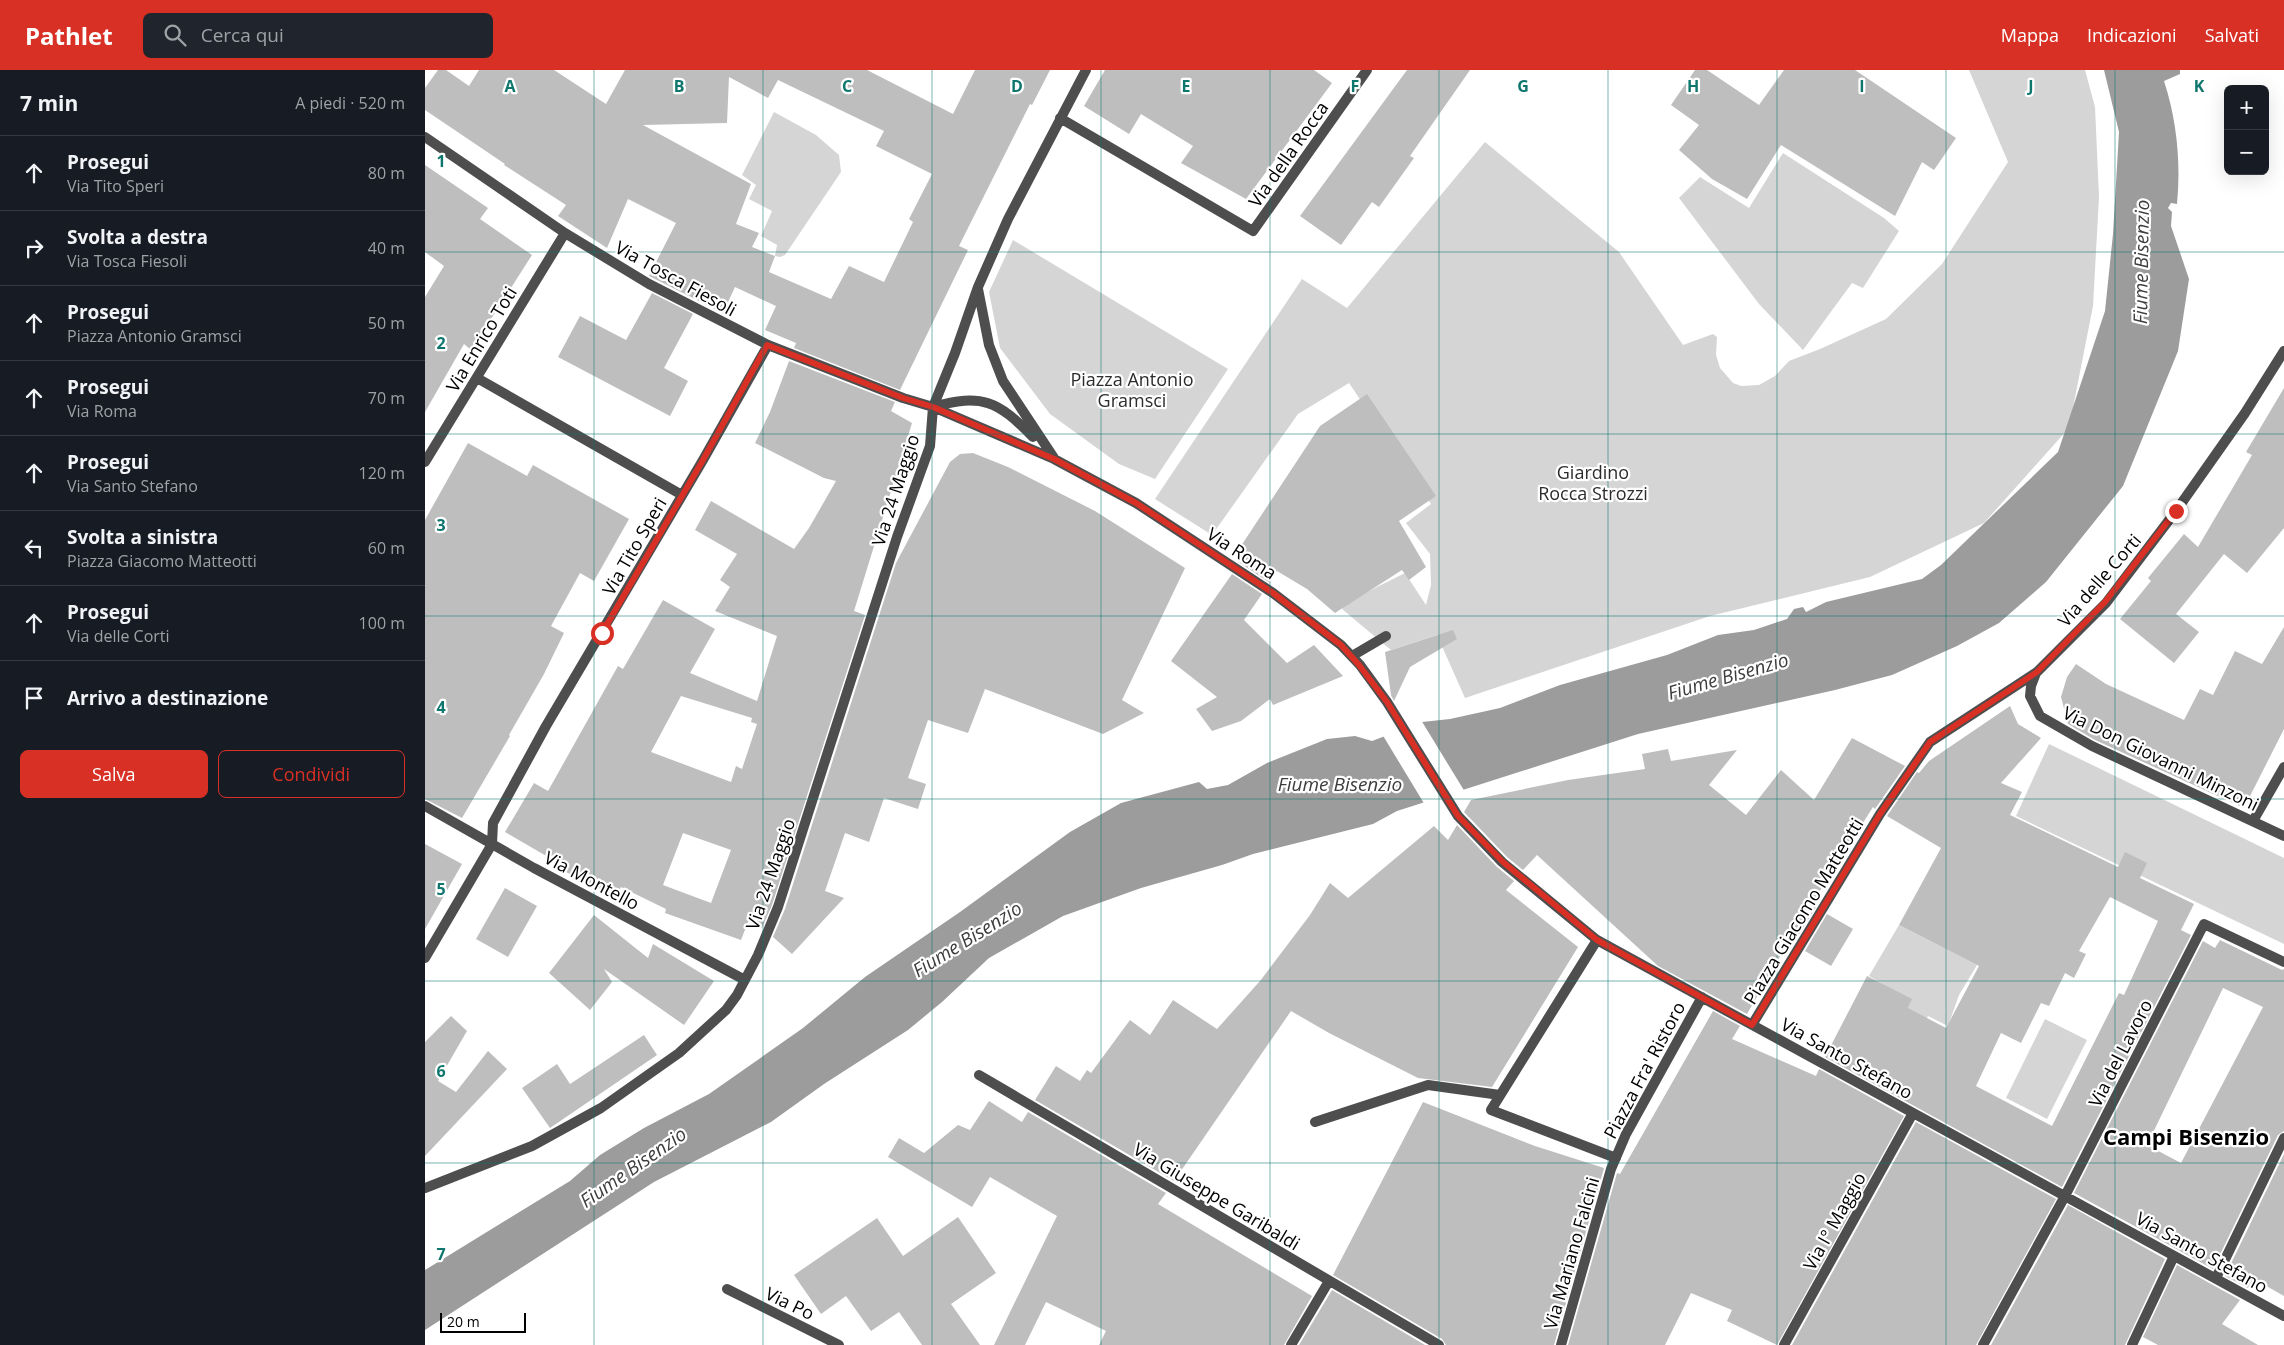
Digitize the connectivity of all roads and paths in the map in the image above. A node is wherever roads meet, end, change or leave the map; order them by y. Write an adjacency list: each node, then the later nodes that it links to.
1 (1086, 70): 3 (street)
2 (1367, 70): 3 (street, Via della Rocca)
3 (1060, 118): 6 (street)
4 (425, 138): 5 (street, Via Tosca Fiesoli)
5 (565, 233): 7 (street, Via Tosca Fiesoli); 9 (street, Via Enrico Toti)
6 (978, 287): 10 (street); 11 (street)
7 (767, 345): 10 (street, Via Tosca Fiesoli); 13 (street, Via Tito Speri)
8 (2284, 351): 16 (street, Via delle Corti)
9 (477, 378): 12 (street, Via Enrico Toti); 13 (street)
10 (933, 407): 11 (street); 11 (street); 27 (street, Via 24 Maggio)
11 (1054, 459): 15 (street, Via Roma)
12 (425, 462)
13 (682, 495): 23 (street, Via Tito Speri)
14 (1385, 636): 15 (street)
15 (1351, 656): 17 (street, Via Roma)
16 (2037, 672): 20 (street, Via delle Corti); 21 (street, Via Don Giovanni Minzoni)
17 (1387, 702): 24 (street, Via Santo Stefano)
18 (2284, 767): 21 (street)
19 (425, 806): 23 (street, Via Montello)
20 (1880, 814): 29 (street, Piazza Giacomo Matteotti)
21 (2253, 821): 22 (street, Via Don Giovanni Minzoni)
22 (2284, 836)
23 (492, 844): 25 (street); 27 (street, Via Montello)
24 (1597, 940): 28 (street, Via Santo Stefano); 31 (street, Piazza Fra' Ristoro)
25 (425, 958)
26 (2284, 962): 38 (street, Via del Lavoro)
27 (745, 980): 37 (street, Via 24 Maggio)
28 (1702, 998): 29 (street, Via Santo Stefano); 35 (street, Piazza Fra' Ristoro)
29 (1752, 1025): 32 (street, Via Santo Stefano)
30 (979, 1075): 41 (street, Via Giuseppe Garibaldi)
31 (1500, 1095): 33 (street); 35 (street, Piazza Fra' Ristoro)
32 (1913, 1113): 38 (street, Via Santo Stefano); 48 (street, Via I° Maggio)
33 (1315, 1122)
34 (2284, 1138): 40 (street)
35 (1616, 1158): 36 (street, Piazza Fra' Ristoro)
36 (1611, 1169): 47 (street, Via Mariano Falcini)
37 (425, 1188)
38 (2065, 1196): 39 (street, Via Santo Stefano); 49 (street, Via del Lavoro)
39 (2174, 1256): 40 (street, Via Santo Stefano); 50 (street)
40 (2216, 1278): 43 (street, Via Santo Stefano)
41 (1329, 1281): 45 (street); 46 (street, Via Giuseppe Garibaldi)
42 (727, 1289): 44 (street, Via Po)
43 (2284, 1316)
44 (839, 1345)
45 (1291, 1345)
46 (1439, 1345)
47 (1561, 1345)
48 (1783, 1345)
49 (1983, 1345)
50 (2132, 1345)

